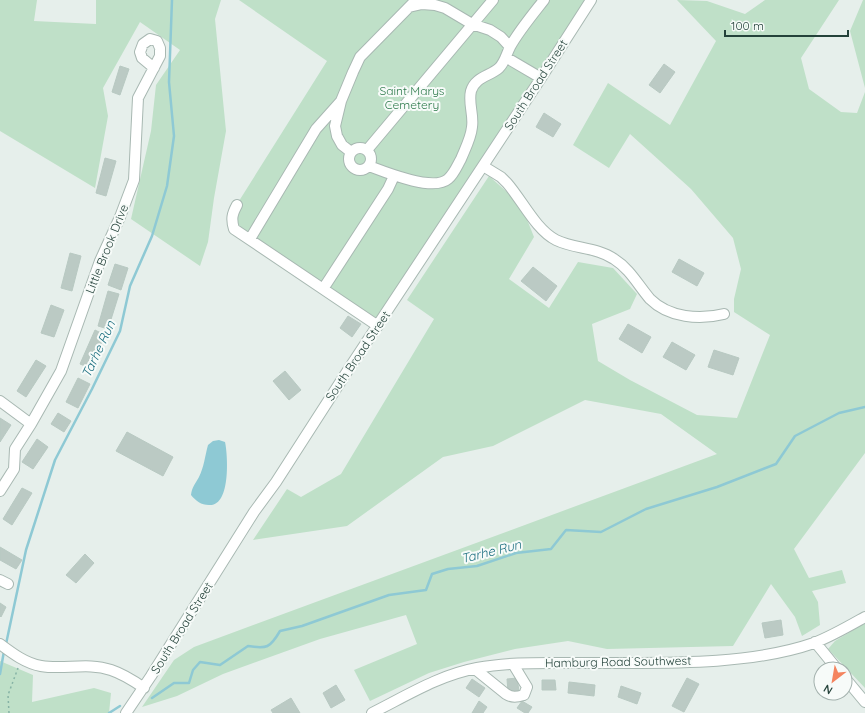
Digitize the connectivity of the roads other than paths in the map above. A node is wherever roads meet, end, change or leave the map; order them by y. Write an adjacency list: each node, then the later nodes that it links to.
1 (493, 0): 6 (street)
2 (544, 0): 7 (street)
3 (591, 0): 10 (street, South Broad Street)
4 (433, 2): 5 (street); 6 (street)
5 (413, 4): 11 (street)
6 (472, 24): 7 (street); 12 (street)
7 (510, 47): 8 (street)
8 (507, 58): 10 (street); 16 (street)
9 (154, 68): 23 (street, Little Brook Drive)
10 (541, 78): 15 (street, South Broad Street)
11 (341, 101): 13 (street); 18 (street)
12 (367, 150): 13 (street); 14 (street)
13 (351, 152): 14 (street)
14 (369, 166): 16 (street)
15 (483, 166): 20 (street); 21 (street, South Broad Street)
16 (394, 176): 19 (street)
17 (237, 205): 18 (street)
18 (250, 239): 19 (street)
19 (323, 289): 21 (street)
20 (724, 314)
21 (378, 326): 31 (street, South Broad Street)
22 (0, 401): 23 (street)
23 (31, 424): 24 (street, Little Brook Drive)
24 (0, 491)
25 (865, 617): 26 (street, Hamburg Road Southwest)
26 (815, 642): 28 (street); 29 (street, Hamburg Road Southwest)
27 (0, 644): 31 (street)
28 (830, 661)
29 (513, 664): 30 (street, Hamburg Road Southwest); 30 (street)
30 (475, 669): 35 (street, Hamburg Road Southwest)
31 (144, 688): 34 (street, South Broad Street)
32 (853, 688): 33 (street)
33 (865, 702)
34 (126, 713)
35 (372, 713)

